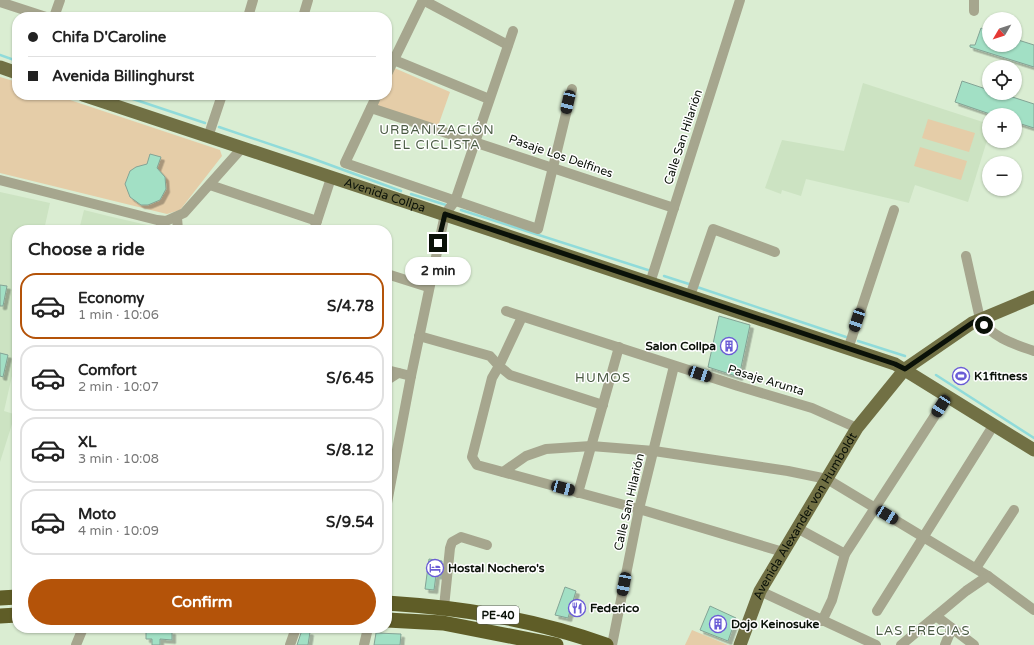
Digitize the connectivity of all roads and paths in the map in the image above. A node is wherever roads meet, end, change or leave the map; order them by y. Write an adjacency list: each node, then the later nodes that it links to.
1 (60, 0): 10 (street)
2 (254, 0): 11 (street)
3 (308, 0): 12 (street)
4 (423, 0): 14 (street); 15 (street)
5 (740, 0): 35 (street, Calle San Hilarión)
6 (974, 0): 8 (street)
7 (0, 2): 9 (street)
8 (974, 11)
9 (31, 12)
10 (56, 12)
11 (250, 12)
12 (304, 12)
13 (512, 30): 14 (street)
14 (508, 45): 20 (street)
15 (394, 60): 16 (street); 20 (street)
16 (392, 64)
17 (0, 67): 18 (main road)
18 (12, 71)
19 (572, 89): 28 (street)
20 (489, 99): 26 (street)
21 (98, 100): 25 (main road, Avenida Collpa)
22 (220, 100): 25 (street)
23 (375, 100): 24 (street)
24 (371, 108): 26 (street, Pasaje Los Delfines); 32 (street)
25 (208, 137): 27 (main road, Avenida Collpa)
26 (475, 141): 28 (street, Pasaje Los Delfines); 34 (street)
27 (242, 148): 29 (main road, Avenida Collpa); 31 (street)
28 (553, 167): 34 (street); 35 (street, Pasaje Los Delfines)
29 (330, 178): 33 (main road, Avenida Collpa); 41 (street)
30 (0, 180): 38 (street)
31 (210, 184): 38 (street); 40 (street)
32 (407, 185): 33 (street); 34 (street)
33 (402, 201): 37 (main road, Avenida Collpa)
34 (455, 201): 37 (street)
35 (674, 208): 45 (street, Calle San Hilarión)
36 (894, 210): 55 (street)
37 (445, 214): 45 (main road, Avenida Collpa); 46 (street)
38 (177, 218): 39 (street)
39 (178, 225)
40 (313, 225)
41 (316, 225)
42 (776, 252): 47 (street)
43 (966, 256): 52 (street)
44 (392, 276): 46 (street)
45 (650, 283): 47 (main road, Avenida Collpa)
46 (428, 287): 53 (street)
47 (690, 296): 55 (main road, Avenida Collpa)
48 (1034, 297): 52 (main road, Avenida Alexander von Humboldt)
49 (1034, 304): 52 (main road, Avenida Alexander von Humboldt)
50 (506, 311): 51 (street, Pasaje Arunta)
51 (522, 317): 54 (street, Pasaje Arunta); 57 (street)
52 (982, 322): 56 (street); 60 (main road, Avenida Alexander von Humboldt)
53 (419, 336): 57 (street); 63 (street)
54 (619, 347): 58 (street, Pasaje Arunta); 65 (street)
55 (848, 349): 60 (main road, Avenida Collpa)
56 (1034, 352)
57 (500, 366): 65 (street); 71 (street)
58 (674, 366): 67 (street, Pasaje Arunta); 70 (street, Calle San Hilarión)
59 (392, 371): 61 (street)
60 (908, 371): 64 (main road, Avenida Collpa); 67 (main road, Avenida Alexander von Humboldt)
61 (398, 372): 62 (street); 63 (street)
62 (392, 376)
63 (411, 376): 72 (street)
64 (947, 397): 66 (main road, Avenida Collpa); 75 (street)
65 (603, 405): 68 (street)
66 (994, 426): 69 (main road, Avenida Collpa); 79 (street)
67 (857, 428): 73 (main road, Avenida Alexander von Humboldt)
68 (591, 446): 70 (street); 71 (street); 74 (street)
69 (1034, 450)
70 (654, 451): 73 (street); 76 (street, Calle San Hilarión)
71 (502, 472): 74 (street)
72 (392, 477)
73 (827, 480): 75 (street); 78 (main road, Avenida Alexander von Humboldt)
74 (578, 493): 76 (street)
75 (875, 508): 79 (street); 82 (street)
76 (639, 509): 81 (street); 107 (street, Calle San Hilarión)
77 (1014, 510): 83 (street)
78 (797, 528): 81 (main road, Avenida Alexander von Humboldt); 82 (street)
79 (924, 537): 83 (street); 91 (street)
80 (487, 545): 89 (street)
81 (783, 552): 85 (main road, Avenida Alexander von Humboldt)
82 (845, 554): 96 (street)
83 (976, 568): 84 (street)
84 (988, 576): 90 (street); 94 (street)
85 (760, 591): 96 (street); 108 (main road, Avenida Alexander von Humboldt)
86 (12, 597): 87 (highway)
87 (0, 598)
88 (392, 603): 89 (highway, PE-40)
89 (444, 607): 106 (highway, PE-40)
90 (1034, 610)
91 (878, 611)
92 (12, 615): 93 (highway)
93 (0, 616)
94 (936, 616): 97 (street); 110 (street)
95 (392, 620): 101 (highway, PE-40)
96 (822, 621): 109 (street)
97 (952, 628): 111 (street); 112 (street)
98 (81, 633): 102 (street)
99 (294, 633): 103 (street)
100 (367, 633): 104 (street)
101 (528, 642): 105 (highway, PE-40)
102 (76, 645)
103 (290, 645)
104 (364, 645)
105 (556, 645)
106 (606, 645)
107 (612, 645)
108 (740, 645)
109 (876, 645)
110 (901, 645)
111 (944, 645)
112 (974, 645)

